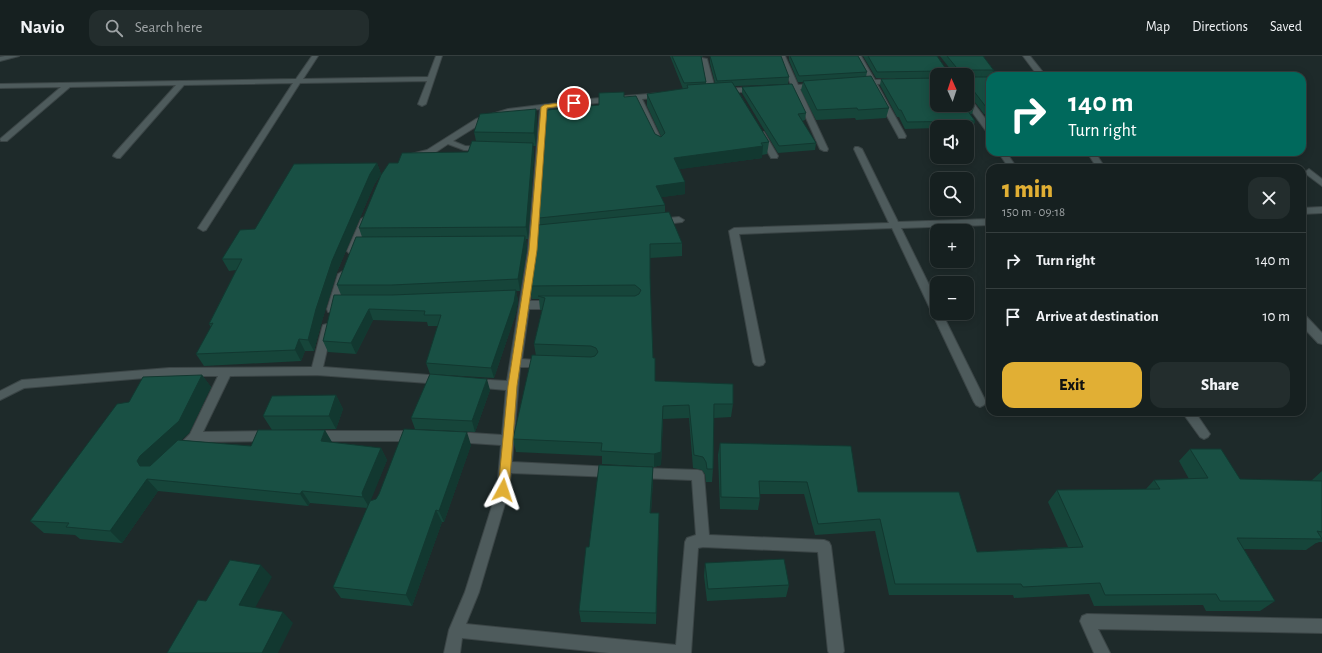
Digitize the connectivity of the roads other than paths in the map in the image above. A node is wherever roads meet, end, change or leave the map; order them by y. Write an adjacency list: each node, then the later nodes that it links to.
1 (16, 56): 7 (street)
2 (315, 56): 11 (street)
3 (440, 56): 10 (street)
4 (782, 56): 19 (street)
5 (858, 56): 13 (street)
6 (1026, 56): 9 (street)
7 (0, 59)
8 (704, 59): 19 (street)
9 (1039, 72)
10 (431, 78): 11 (street); 22 (street)
11 (298, 81): 14 (street); 46 (street)
12 (902, 81): 13 (street)
13 (874, 82): 15 (street); 27 (street)
14 (182, 83): 18 (street); 34 (street)
15 (850, 83)
16 (826, 85): 19 (street)
17 (0, 86): 18 (street)
18 (67, 86): 28 (street)
19 (795, 87): 33 (street)
20 (667, 94): 21 (street)
21 (637, 96): 23 (street); 30 (street)
22 (422, 104)
23 (544, 107): 29 (street); 47 (street)
24 (974, 110): 25 (street)
25 (986, 126)
26 (758, 130): 35 (street)
27 (902, 136)
28 (4, 139)
29 (446, 141): 31 (street); 36 (street)
30 (660, 145)
31 (495, 149)
32 (858, 149): 45 (street)
33 (824, 150)
34 (117, 156)
35 (774, 156)
36 (405, 160)
37 (1309, 172): 38 (street)
38 (1322, 183)
39 (370, 208): 56 (street)
40 (1322, 210): 41 (street)
41 (1306, 211)
42 (679, 220): 44 (street)
43 (986, 222): 45 (street)
44 (649, 223)
45 (895, 225): 48 (street); 53 (street)
46 (203, 228)
47 (524, 298): 49 (street); 54 (street)
48 (930, 298)
49 (564, 305)
50 (940, 320): 62 (street)
51 (1306, 323): 52 (street)
52 (1322, 340)
53 (759, 362)
54 (516, 363): 55 (street); 60 (street)
55 (554, 364)
56 (317, 371): 57 (street); 58 (street)
57 (226, 372): 61 (street); 69 (street)
58 (450, 381)
59 (465, 382): 60 (street)
60 (512, 386): 71 (street)
61 (0, 396)
62 (980, 402)
63 (1191, 416): 64 (street)
64 (1204, 434)
65 (404, 435): 67 (street); 68 (street); 73 (street)
66 (280, 436): 69 (street)
67 (303, 436)
68 (428, 436)
69 (194, 437): 72 (street)
70 (444, 437): 71 (street)
71 (508, 440): 74 (street)
72 (183, 447)
73 (399, 449)
74 (505, 467): 75 (street); 77 (street)
75 (703, 541): 77 (street); 78 (street)
76 (1322, 626): 80 (street)
77 (456, 630): 79 (street)
78 (836, 650)
79 (452, 653)
80 (1102, 653)

